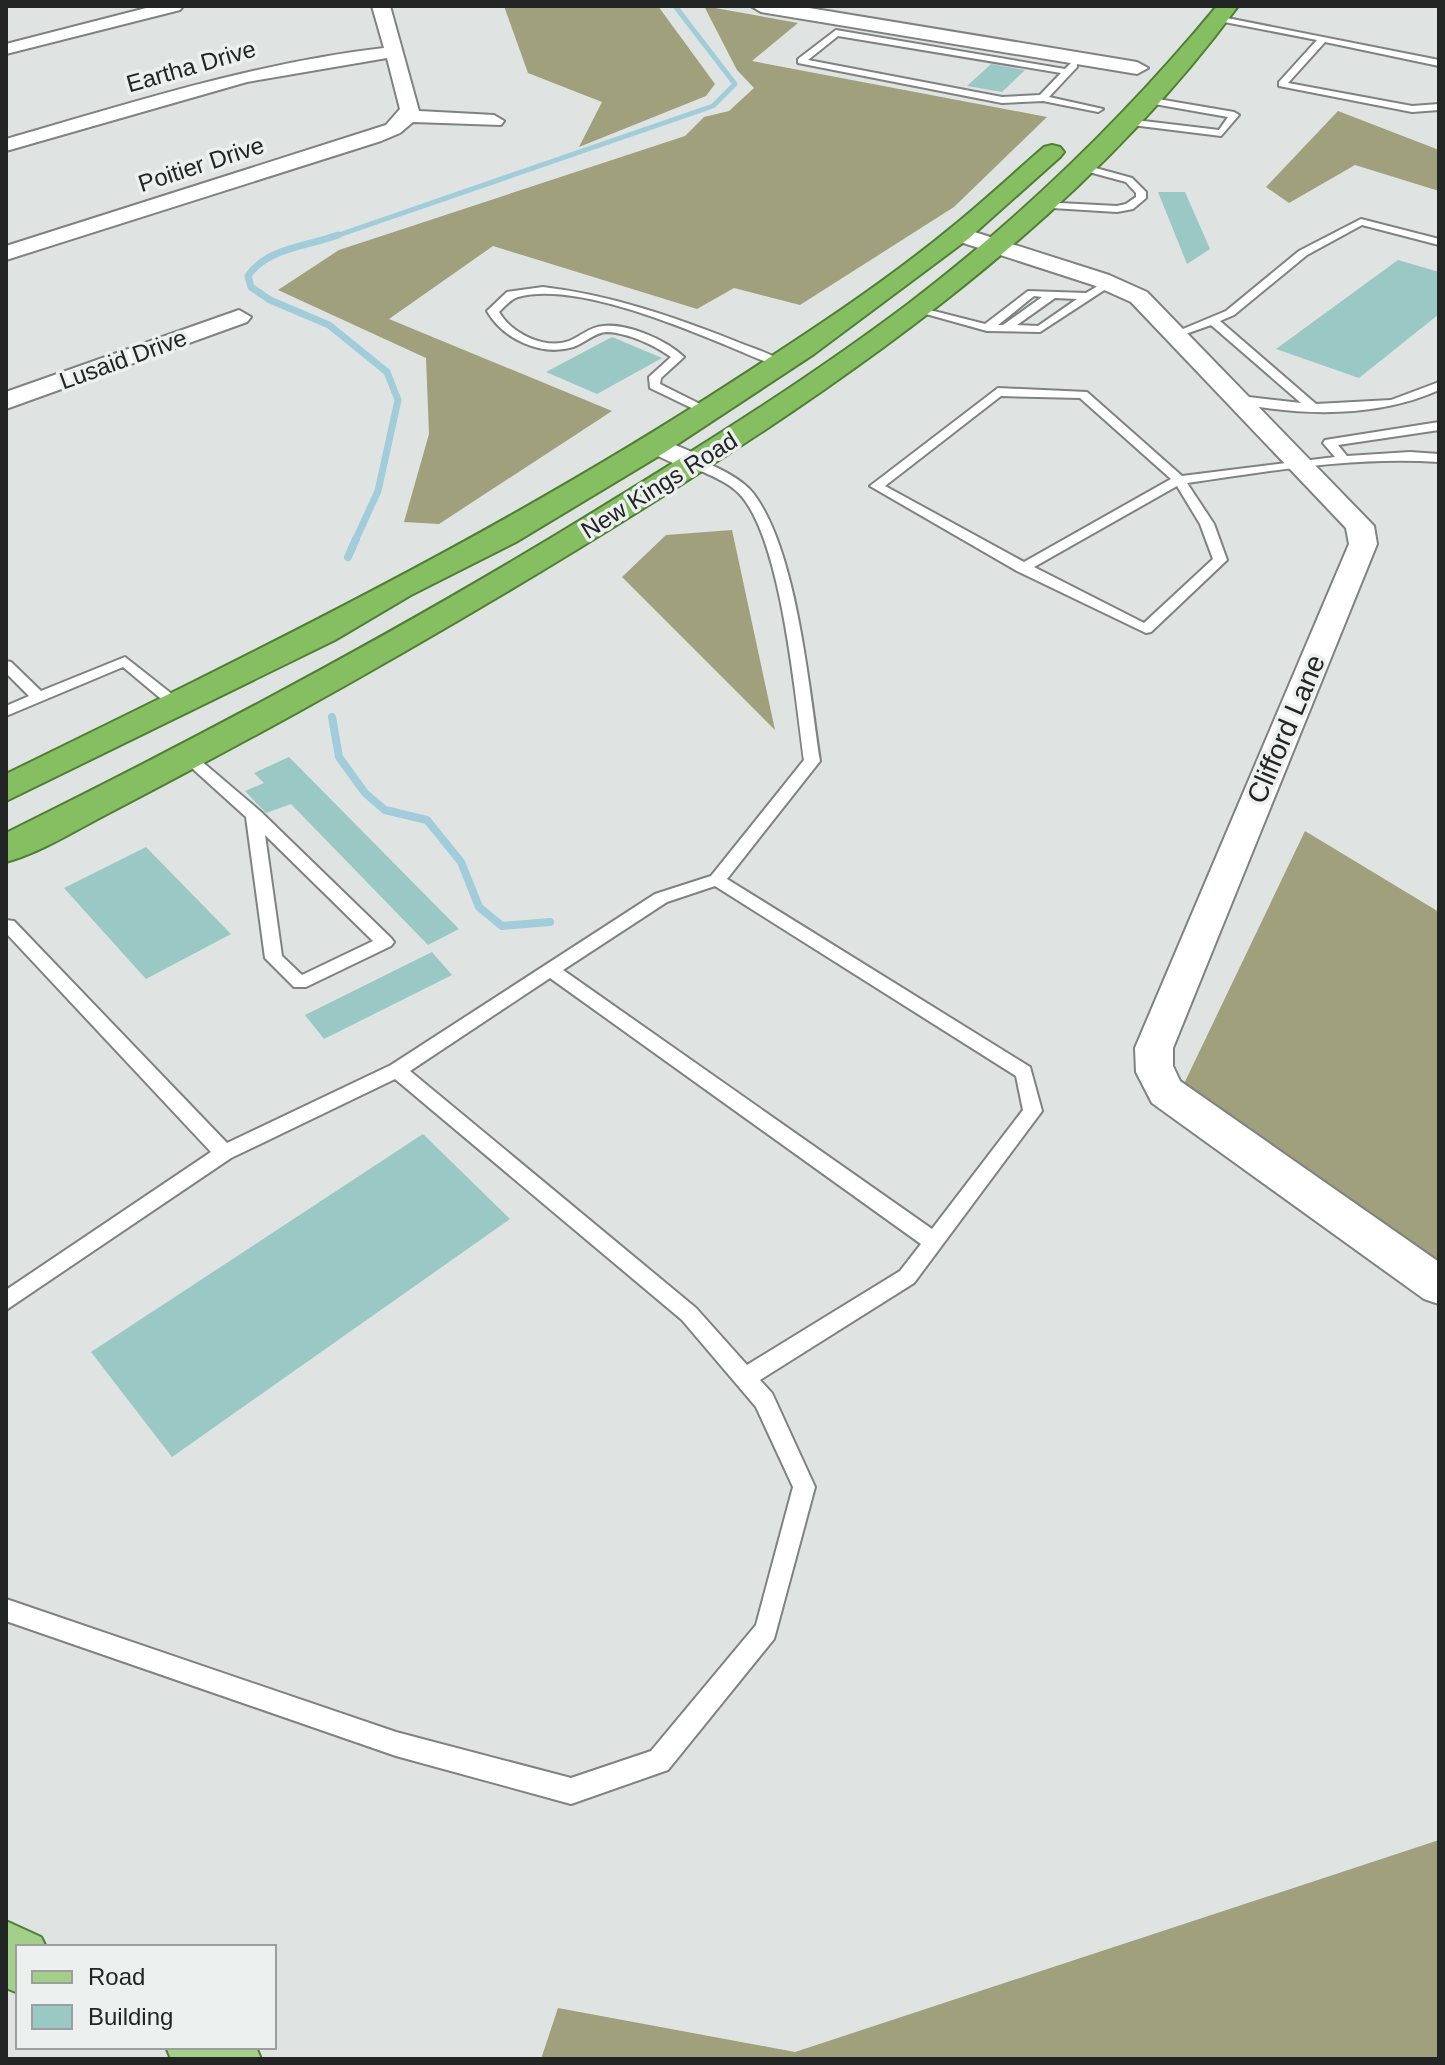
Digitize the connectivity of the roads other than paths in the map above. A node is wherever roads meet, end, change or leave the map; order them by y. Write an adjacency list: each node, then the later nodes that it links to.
1 (174, 6): 9 (street)
2 (381, 6): 10 (street)
3 (761, 6): 4 (street)
4 (823, 11): 6 (street)
5 (1223, 12): 7 (lane); 11 (highway, New Kings Road)
6 (844, 28): 13 (street); 16 (lane)
7 (1323, 39): 12 (lane); 17 (lane)
8 (1155, 48): 14 (highway, New Kings Road)
9 (6, 49)
10 (393, 52): 19 (street); 22 (street, Eartha Drive)
11 (1190, 55): 14 (highway); 15 (highway, New Kings Road)
12 (1439, 63)
13 (1074, 66): 14 (street); 16 (lane)
14 (1137, 68): 15 (highway); 18 (highway, New Kings Road)
15 (1149, 97): 21 (highway, New Kings Road); 21 (lane)
16 (1043, 98): 18 (lane)
17 (1439, 107)
18 (1098, 109): 25 (highway, New Kings Road)
19 (408, 116): 20 (street); 28 (street, Poitier Drive)
20 (494, 121)
21 (1127, 122): 23 (highway, New Kings Road)
22 (6, 145)
23 (1081, 167): 24 (highway, New Kings Road); 24 (lane)
24 (1040, 205): 27 (highway, New Kings Road)
25 (959, 234): 27 (street, Clifford Lane); 42 (highway, New Kings Road)
26 (1439, 242): 36 (lane)
27 (996, 246): 29 (street, Clifford Lane); 33 (highway, New Kings Road)
28 (6, 253)
29 (1108, 283): 32 (lane); 41 (street, Clifford Lane)
30 (1053, 294): 31 (lane); 38 (lane); 39 (lane)
31 (1070, 295): 32 (lane); 40 (lane)
32 (1087, 296): 40 (lane)
33 (914, 309): 38 (lane); 54 (highway, New Kings Road)
34 (638, 312): 37 (lane); 37 (lane); 42 (lane)
35 (239, 317): 45 (street, Lusaid Drive)
36 (1212, 320): 41 (lane); 46 (lane)
37 (612, 328): 47 (lane)
38 (987, 328): 39 (lane)
39 (1005, 329): 40 (lane)
40 (1022, 329)
41 (1177, 334): 44 (street, Clifford Lane)
42 (780, 364): 47 (highway, New Kings Road)
43 (1439, 386): 46 (lane)
44 (1240, 400): 46 (lane); 55 (street, Clifford Lane)
45 (6, 401)
46 (1312, 406)
47 (708, 411): 49 (highway, New Kings Road)
48 (1439, 426): 53 (lane)
49 (656, 445): 54 (street); 60 (highway, New Kings Road)
50 (1439, 449): 51 (lane)
51 (1410, 456): 52 (lane); 53 (lane)
52 (1439, 458)
53 (1344, 460): 55 (lane)
54 (695, 463): 62 (highway, New Kings Road); 66 (lane)
55 (1302, 463): 56 (lane); 72 (street, Clifford Lane)
56 (1179, 480): 57 (lane); 57 (lane); 57 (lane)
57 (1022, 568)
58 (6, 665): 59 (lane)
59 (39, 697): 60 (lane); 61 (lane)
60 (177, 705): 63 (highway, New Kings Road)
61 (6, 711)
62 (188, 757): 64 (lane); 65 (highway, New Kings Road)
63 (6, 789)
64 (254, 815): 64 (lane)
65 (6, 849)
66 (717, 880): 68 (lane); 71 (lane)
67 (8, 925): 70 (lane)
68 (551, 970): 69 (lane); 71 (lane)
69 (397, 1070): 70 (lane); 74 (lane)
70 (224, 1153): 73 (lane)
71 (934, 1242): 74 (lane)
72 (1439, 1286)
73 (6, 1301)
74 (745, 1378): 75 (lane)
75 (6, 1610)
76 (204, 2049): 77 (main road)
77 (227, 2059)

